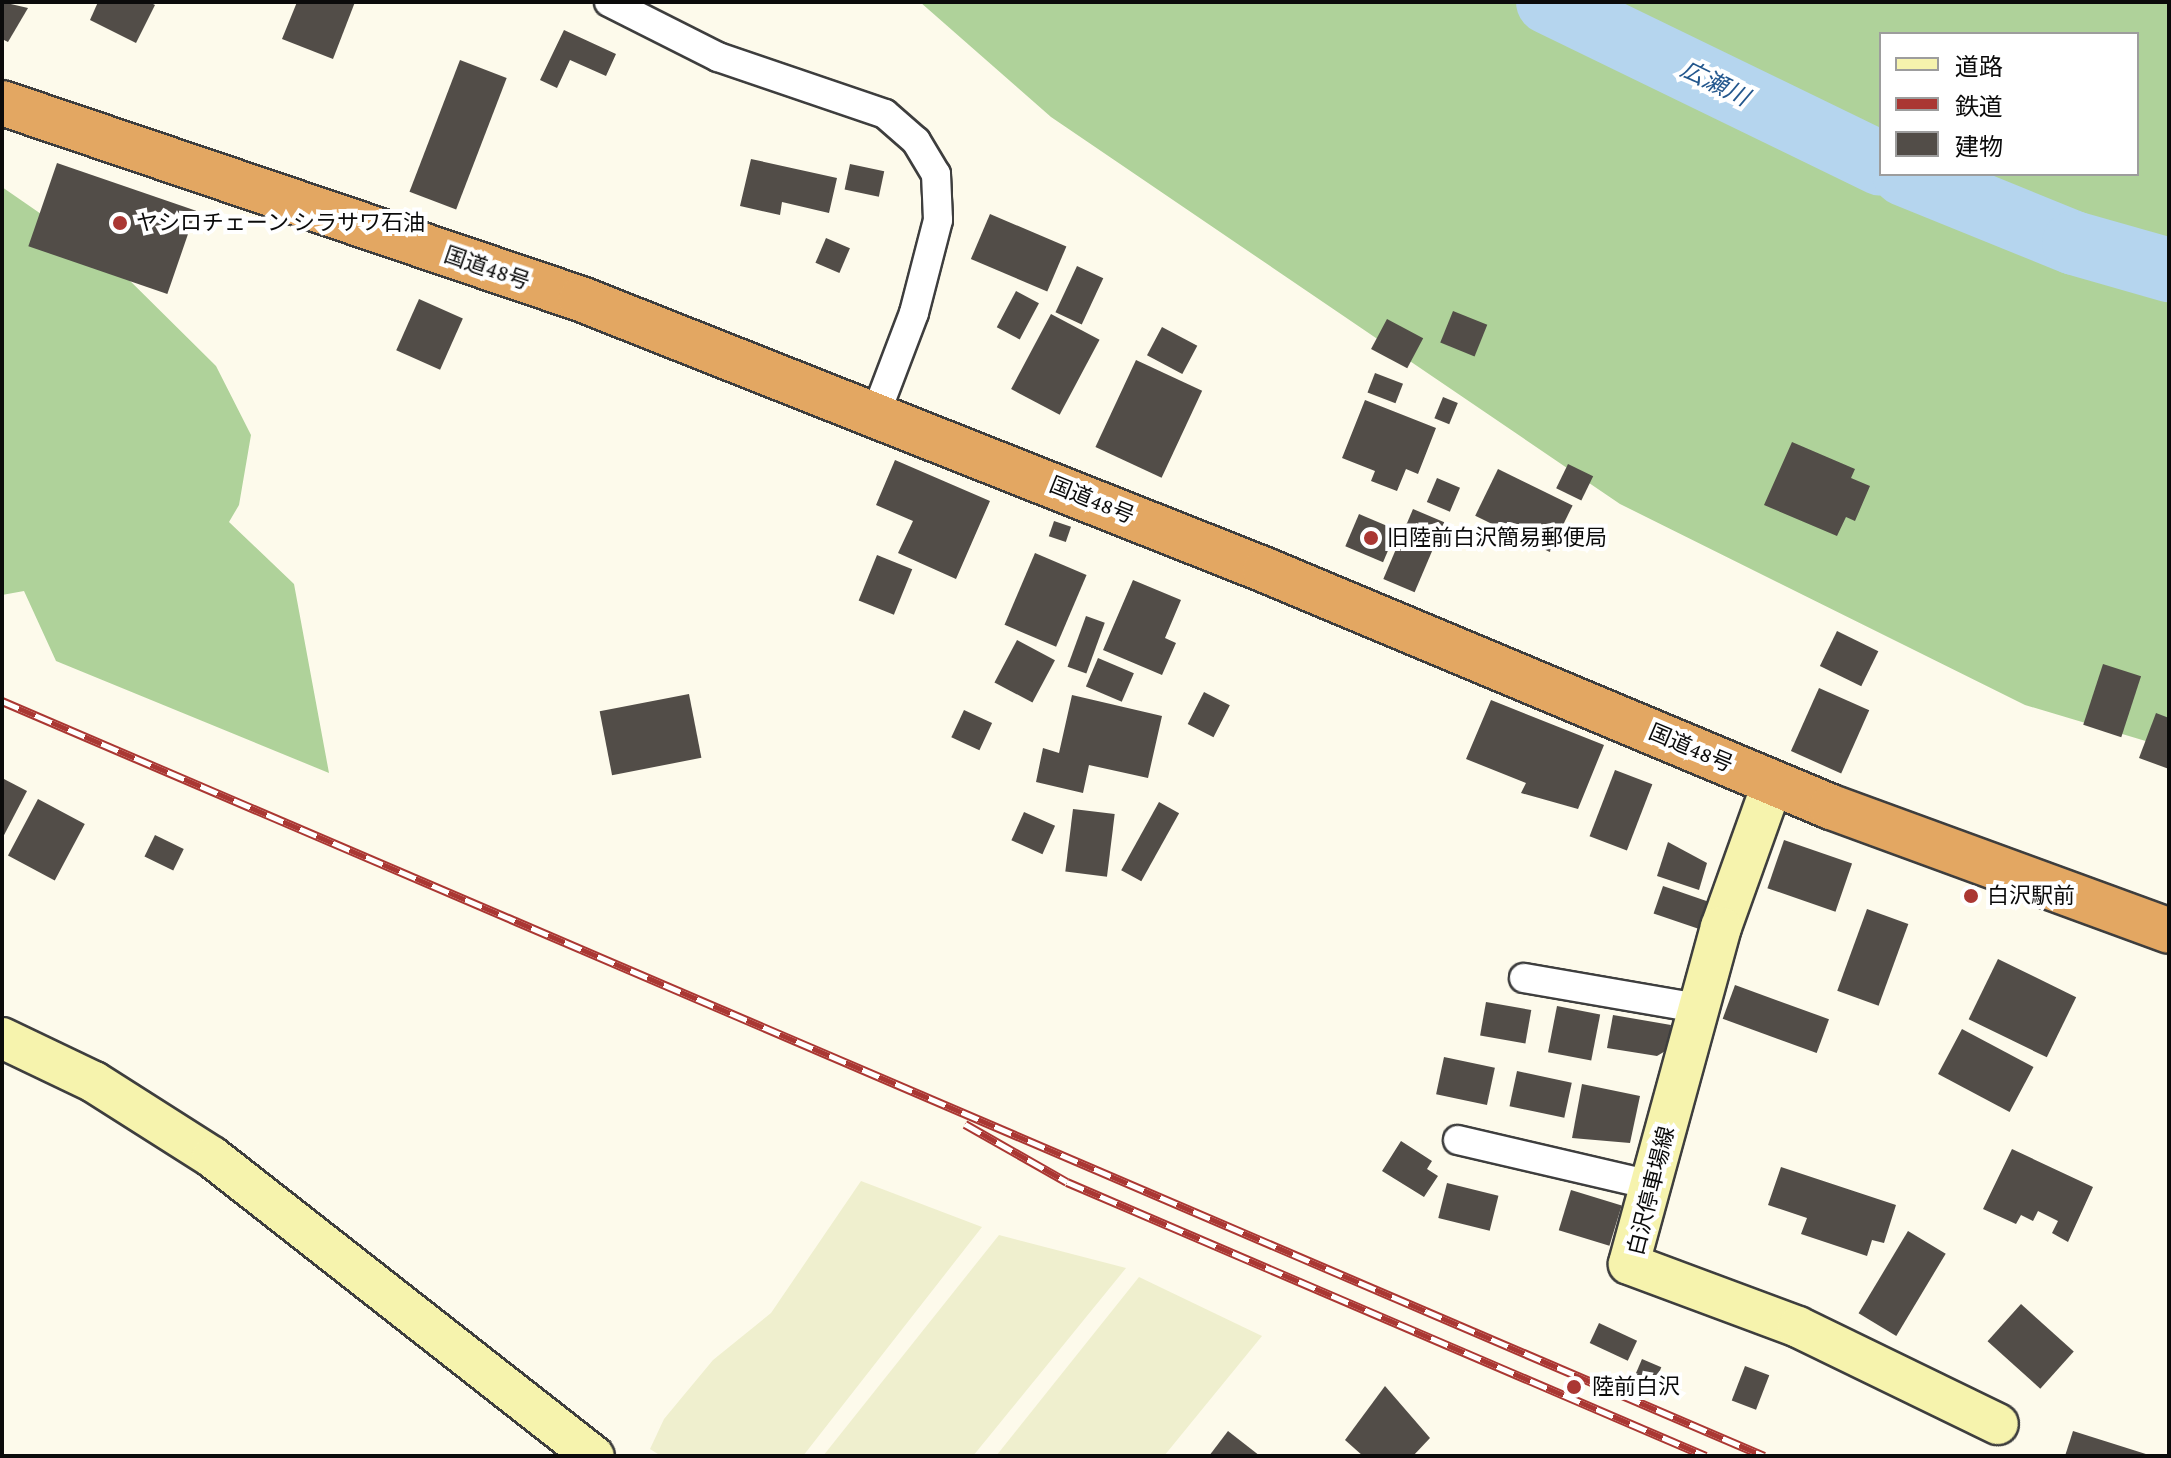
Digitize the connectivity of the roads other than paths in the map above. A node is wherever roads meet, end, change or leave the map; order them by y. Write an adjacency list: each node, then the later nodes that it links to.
1 (609, 2): 3 (street)
2 (2, 103): 3 (highway, 国道48号)
3 (876, 413): 4 (highway, 国道48号)
4 (1773, 782): 5 (highway, 国道48号); 7 (main road, 白沢停車場線)
5 (2169, 931)
6 (1524, 978): 7 (street)
7 (1697, 1008): 10 (main road, 白沢停車場線)
8 (2, 1038): 12 (main road)
9 (1458, 1140): 10 (street)
10 (1651, 1185): 11 (main road, 白沢停車場線)
11 (1998, 1424)
12 (594, 1456)

